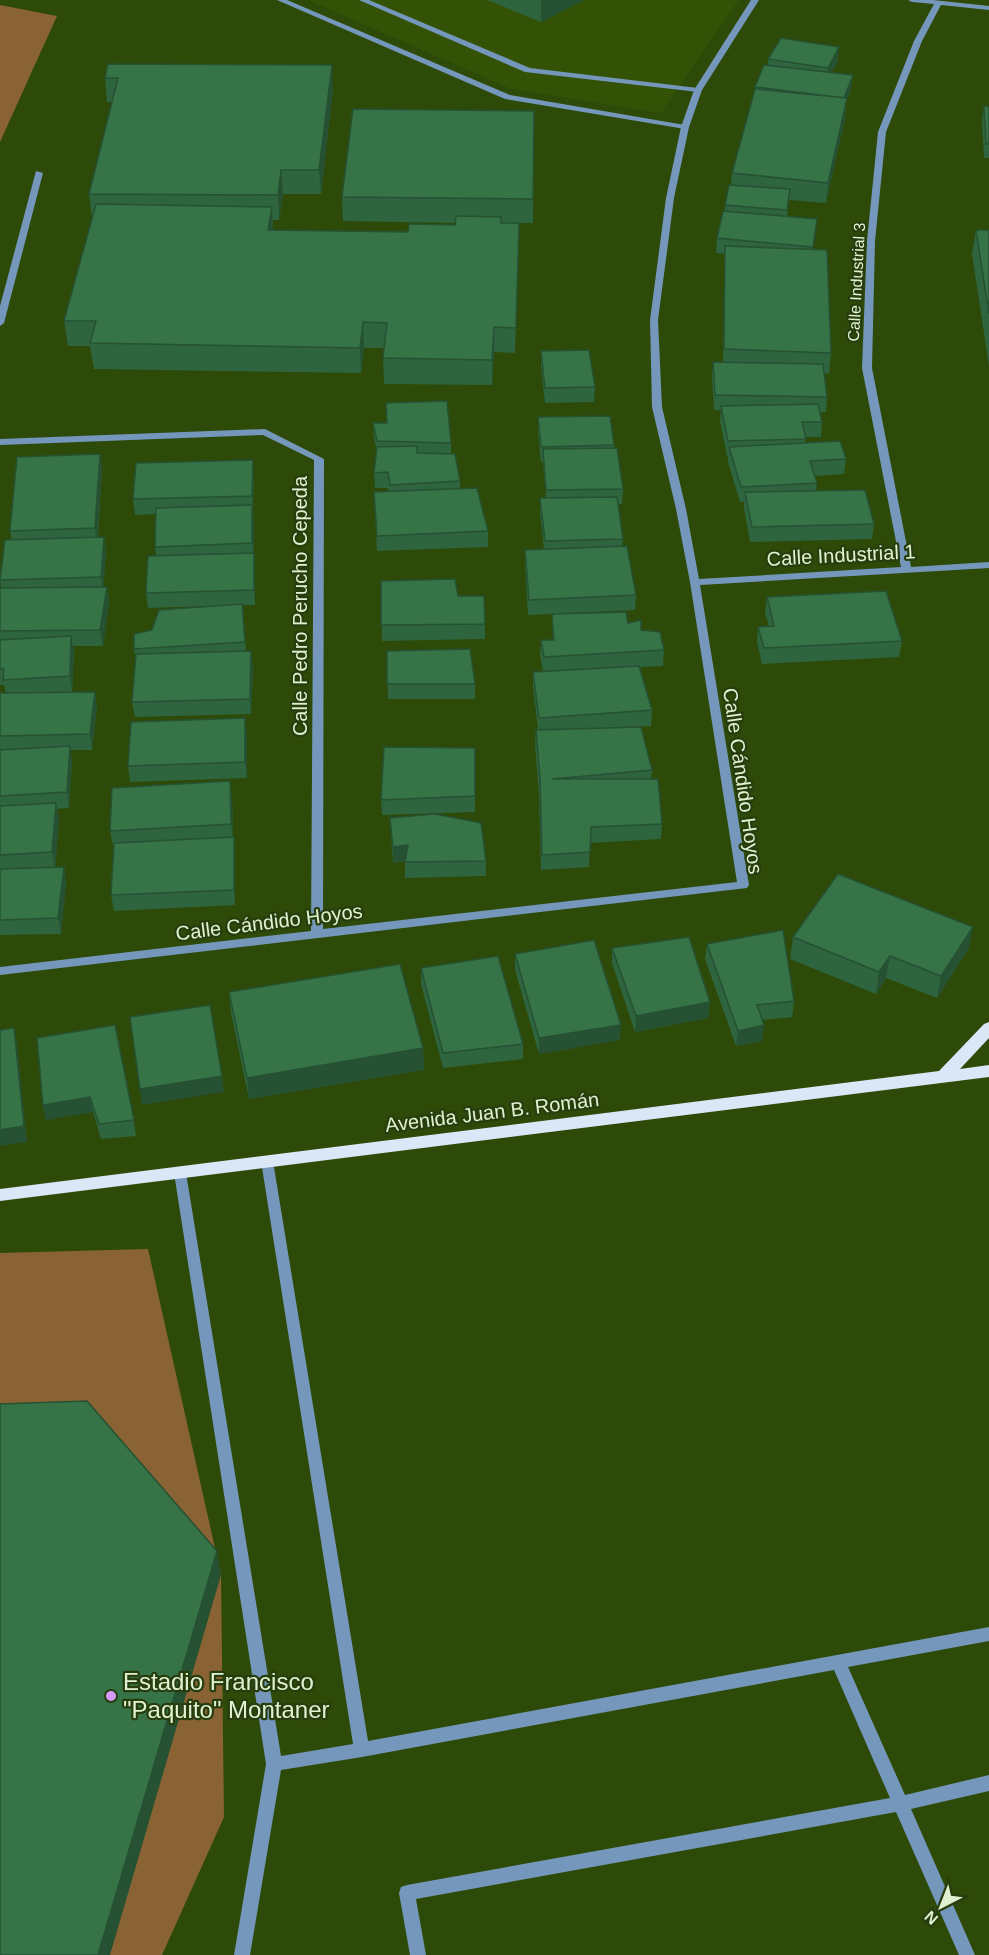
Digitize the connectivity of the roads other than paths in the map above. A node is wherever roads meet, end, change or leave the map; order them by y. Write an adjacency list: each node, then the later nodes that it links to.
1 (281, 0): 8 (street)
2 (363, 0): 7 (street)
3 (755, 0): 7 (street, Calle Cándido Hoyos)
4 (912, 0): 5 (street)
5 (938, 4): 6 (street); 13 (street, Calle Industrial 3)
6 (989, 8)
7 (698, 90): 8 (street, Calle Cándido Hoyos)
8 (685, 127): 14 (street, Calle Cándido Hoyos)
9 (39, 173): 10 (street)
10 (0, 323)
11 (0, 442): 15 (street, Calle Pedro Perucho Cepeda)
12 (989, 565): 13 (street, Calle Industrial 1)
13 (906, 569): 14 (street, Calle Industrial 1)
14 (695, 582): 15 (street, Calle Cándido Hoyos)
15 (317, 934): 16 (street, Calle Cándido Hoyos)
16 (0, 971)
17 (989, 1028): 19 (main road)
18 (989, 1071): 19 (main road, Avenida Juan B. Román)
19 (944, 1076): 20 (main road, Avenida Juan B. Román)
20 (267, 1161): 21 (main road, Avenida Juan B. Román); 25 (street)
21 (180, 1173): 22 (main road, Avenida Juan B. Román); 26 (street)
22 (0, 1195)
23 (989, 1634): 24 (street)
24 (838, 1662): 25 (street); 28 (street)
25 (362, 1750): 26 (street)
26 (274, 1764): 29 (street)
27 (989, 1782): 28 (street)
28 (899, 1804): 30 (street); 31 (street)
29 (242, 1955)
30 (418, 1955)
31 (967, 1955)

